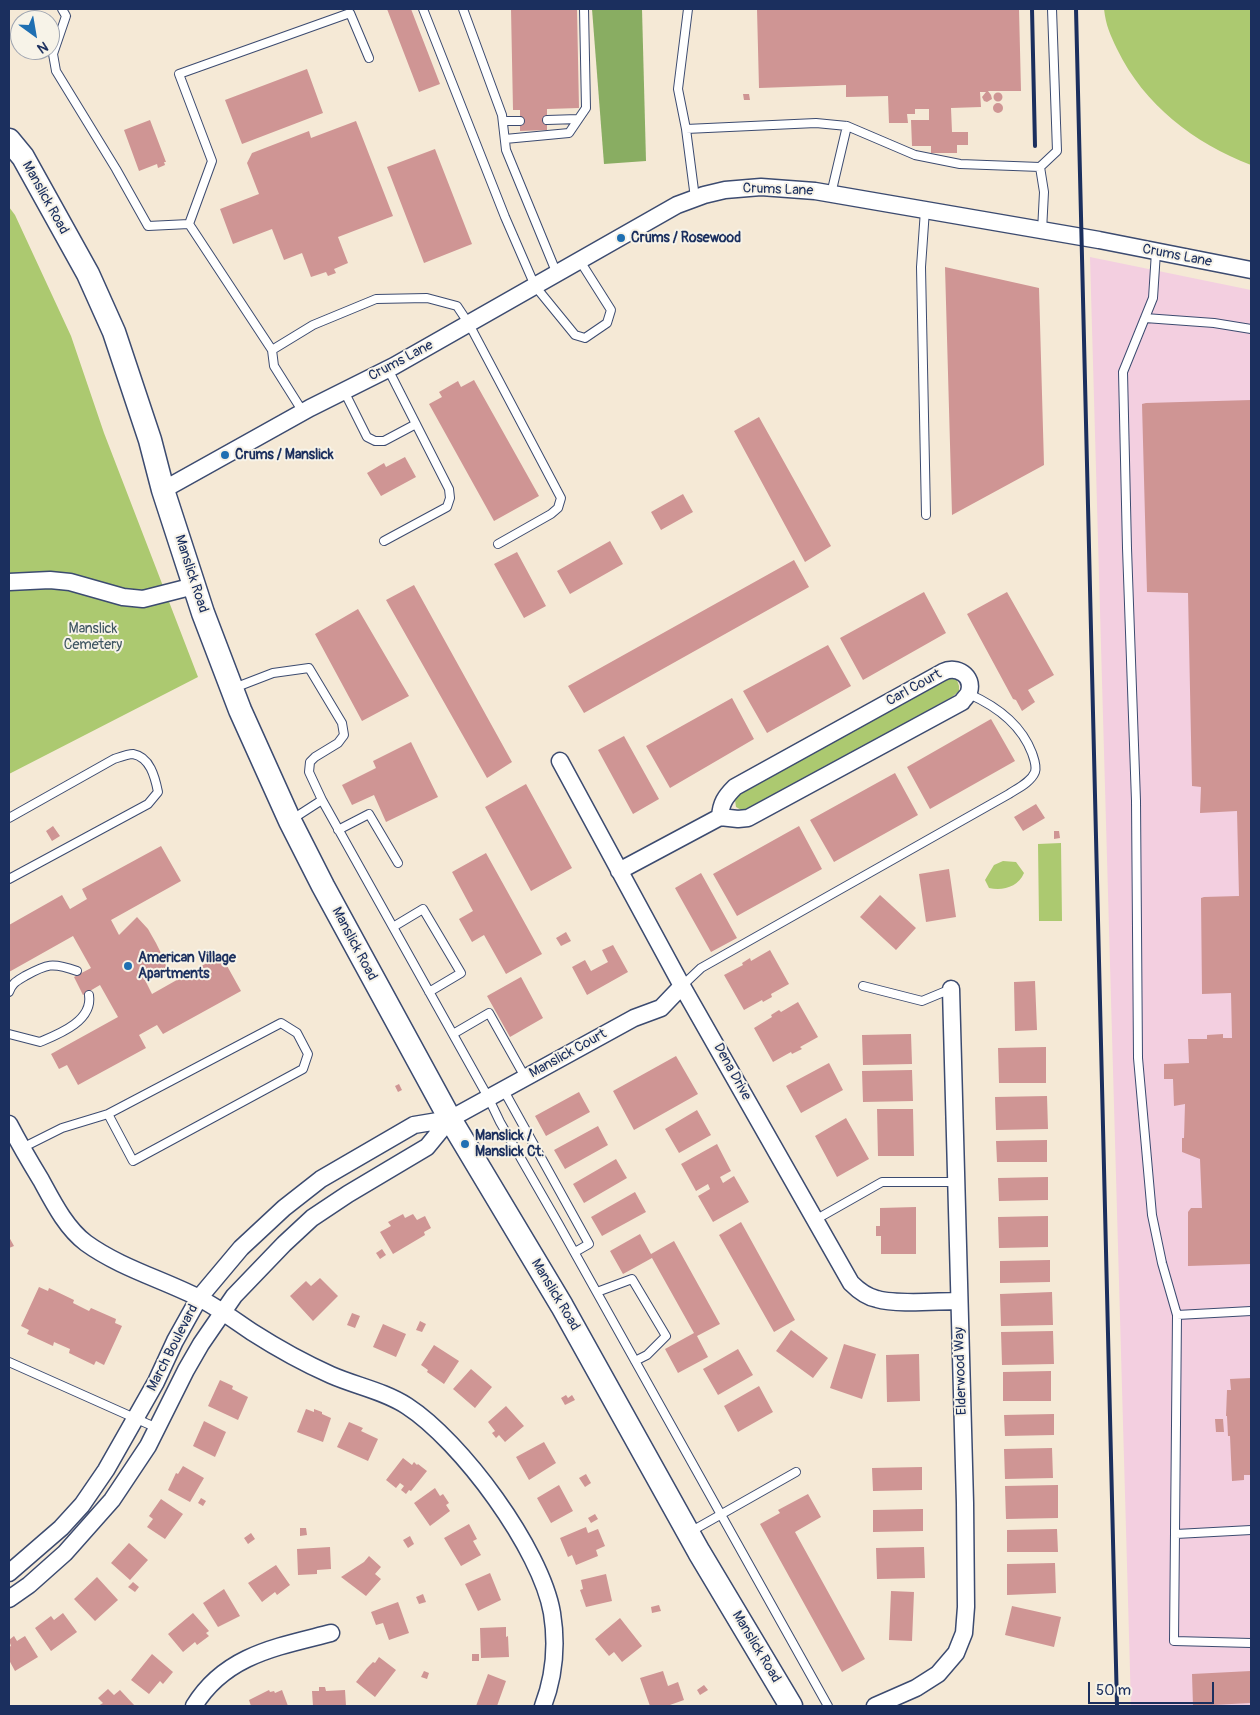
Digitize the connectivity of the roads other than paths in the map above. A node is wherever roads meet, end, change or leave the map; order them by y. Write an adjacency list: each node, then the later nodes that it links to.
1 (62, 9): 20 (lane)
2 (424, 9): 26 (lane)
3 (463, 9): 10 (lane)
4 (584, 9): 9 (lane)
5 (688, 9): 13 (lane)
6 (1052, 9): 16 (lane)
7 (369, 58): 20 (lane)
8 (547, 120): 9 (lane)
9 (578, 120): 15 (lane)
10 (503, 121): 11 (lane); 15 (lane)
11 (520, 121)
12 (847, 126): 13 (lane); 16 (lane); 17 (lane)
13 (686, 129): 18 (lane)
14 (9, 140): 35 (main road, Manslick Road)
15 (504, 140): 25 (lane)
16 (1040, 167): 21 (lane)
17 (831, 194): 18 (street, Crums Lane); 19 (street, Crums Lane)
18 (695, 198): 23 (street, Crums Lane)
19 (925, 210): 21 (street, Crums Lane); 36 (lane)
20 (189, 224): 30 (lane)
21 (1042, 231): 22 (street, Crums Lane)
22 (1156, 252): 24 (street, Crums Lane); 27 (lane)
23 (580, 261): 25 (street, Crums Lane); 26 (lane)
24 (1251, 270)
25 (557, 274): 26 (street, Crums Lane)
26 (535, 286): 28 (street, Crums Lane)
27 (1145, 318): 29 (lane); 76 (lane)
28 (469, 324): 30 (lane); 31 (street, Crums Lane); 38 (lane)
29 (1251, 329)
30 (272, 350): 33 (lane)
31 (388, 369): 32 (street, Crums Lane); 34 (lane)
32 (344, 391): 33 (street, Crums Lane); 34 (lane)
33 (303, 412): 35 (street, Crums Lane)
34 (416, 424): 37 (lane)
35 (163, 490): 40 (main road, Manslick Road)
36 (926, 515)
37 (384, 541)
38 (498, 544)
39 (9, 582): 40 (street)
40 (194, 586): 41 (main road, Manslick Road)
41 (232, 689): 44 (lane); 47 (main road, Manslick Road)
42 (969, 694): 45 (street); 45 (street, Carl Court); 54 (lane)
43 (560, 761): 50 (street, Dena Drive)
44 (322, 800): 47 (lane); 48 (lane)
45 (720, 817): 50 (street)
46 (9, 818): 51 (lane)
47 (290, 821): 66 (main road, Manslick Road)
48 (338, 830): 49 (lane); 52 (lane)
49 (398, 864)
50 (619, 872): 54 (street, Dena Drive)
51 (9, 879)
52 (392, 927): 58 (lane); 58 (lane)
53 (77, 971): 57 (lane)
54 (682, 986): 62 (street, Manslick Court); 70 (street, Dena Drive)
55 (863, 986): 56 (lane)
56 (951, 989): 69 (street, Elderwood Way)
57 (9, 992)
58 (429, 992): 61 (lane)
59 (89, 995): 60 (lane)
60 (9, 1034)
61 (453, 1034): 62 (lane); 64 (lane)
62 (525, 1077): 63 (street, Manslick Court)
63 (503, 1089): 64 (street, Manslick Court); 71 (lane)
64 (488, 1097): 66 (street, Manslick Court); 71 (lane)
65 (108, 1114): 65 (lane); 68 (lane)
66 (450, 1120): 74 (street); 74 (street, March Boulevard); 84 (main road, Manslick Road)
67 (9, 1124): 68 (street)
68 (22, 1148): 74 (street)
69 (956, 1182): 70 (lane); 73 (street, Elderwood Way)
70 (814, 1220): 73 (street, Dena Drive)
71 (575, 1252): 72 (lane)
72 (597, 1292): 78 (lane); 78 (lane)
73 (959, 1301): 94 (street, Elderwood Way)
74 (210, 1305): 79 (street, March Boulevard); 80 (street); 91 (street)
75 (1251, 1311): 76 (lane)
76 (1177, 1315): 85 (lane)
77 (9, 1362): 79 (lane)
78 (635, 1362): 82 (lane)
79 (136, 1419): 80 (lane); 86 (street, March Boulevard)
80 (157, 1428): 87 (street)
81 (796, 1472): 82 (lane)
82 (721, 1515): 84 (lane); 93 (lane)
83 (1251, 1530): 85 (lane)
84 (689, 1534): 92 (main road, Manslick Road)
85 (1176, 1534): 89 (lane)
86 (9, 1573)
87 (9, 1598)
88 (331, 1633): 90 (street)
89 (1251, 1643)
90 (194, 1706)
91 (543, 1706)
92 (791, 1706)
93 (828, 1706)
94 (875, 1706)

